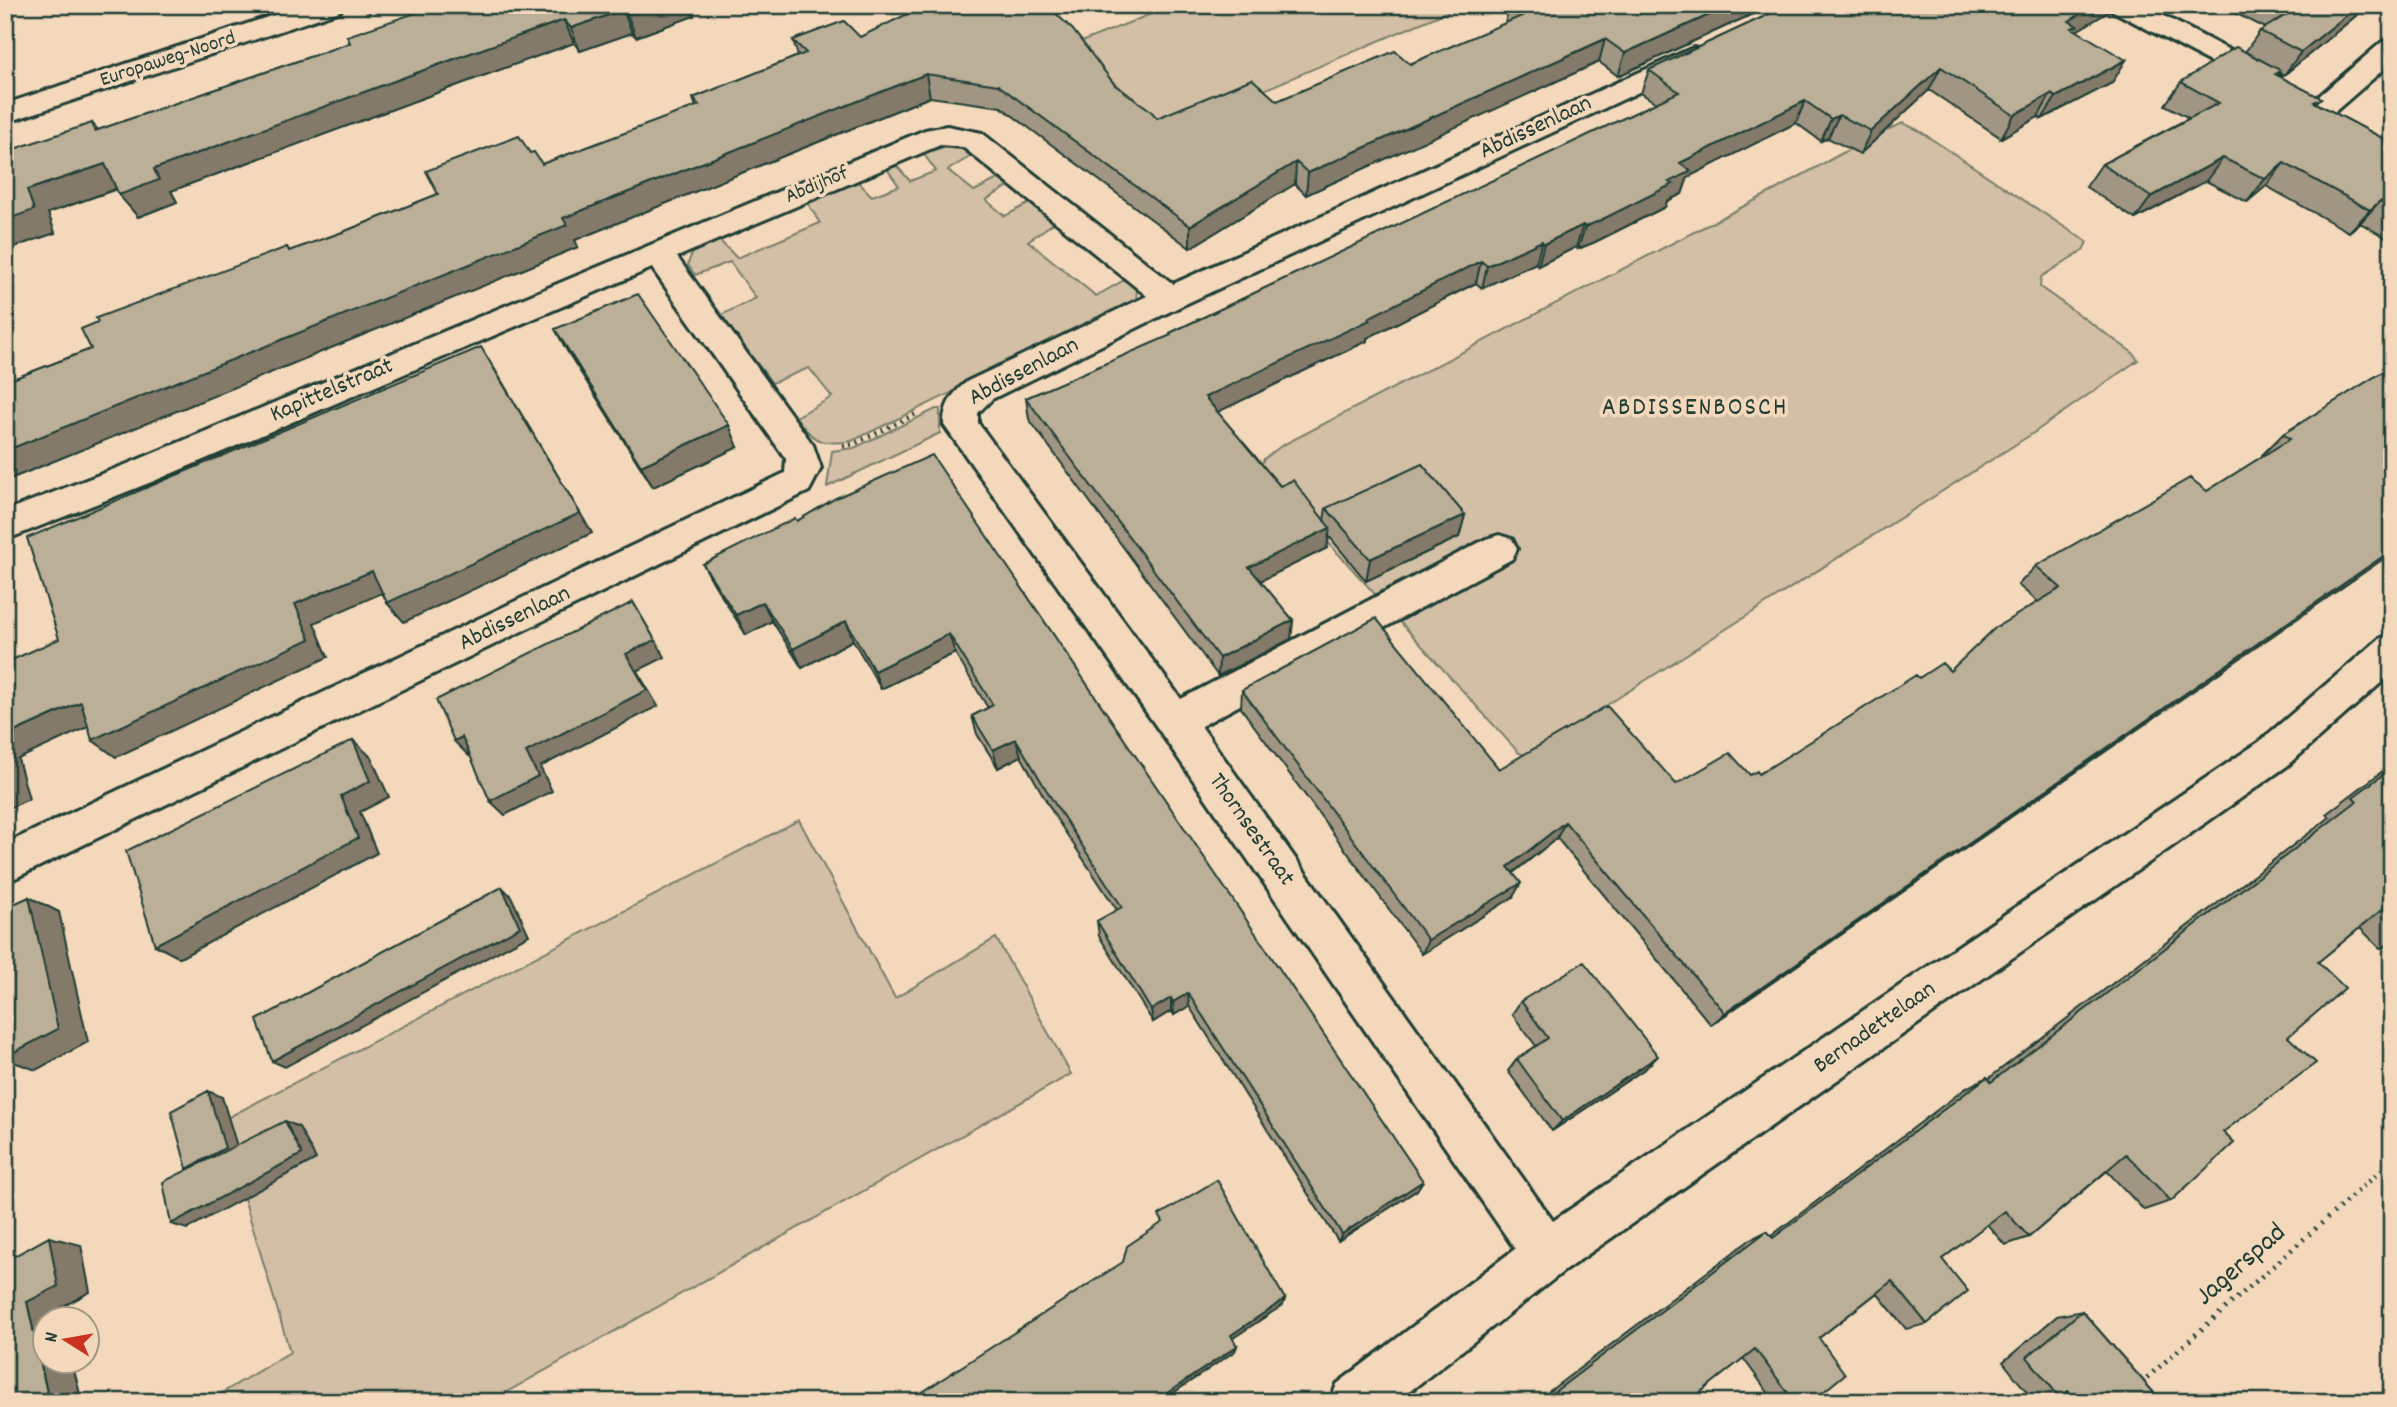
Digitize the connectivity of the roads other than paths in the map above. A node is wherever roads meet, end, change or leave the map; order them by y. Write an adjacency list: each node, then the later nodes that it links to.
1 (331, 5): 5 (street, Europaweg-Noord)
2 (2122, 5): 4 (street)
3 (1713, 46): 7 (street, Abdissenlaan)
4 (2392, 48)
5 (5, 114)
6 (658, 253): 7 (street, Abdijhof); 9 (street, Kapittelstraat); 13 (street, Abdissenlaan)
7 (1170, 298): 8 (street, Abdissenlaan)
8 (962, 406): 12 (street, Thornsestraat)
9 (5, 526)
10 (1499, 549): 12 (street)
11 (2392, 650): 14 (street, Bernadettelaan)
12 (1175, 721): 14 (street, Thornsestraat)
13 (5, 864)
14 (1547, 1254): 15 (street, Bernadettelaan)
15 (1355, 1402)

